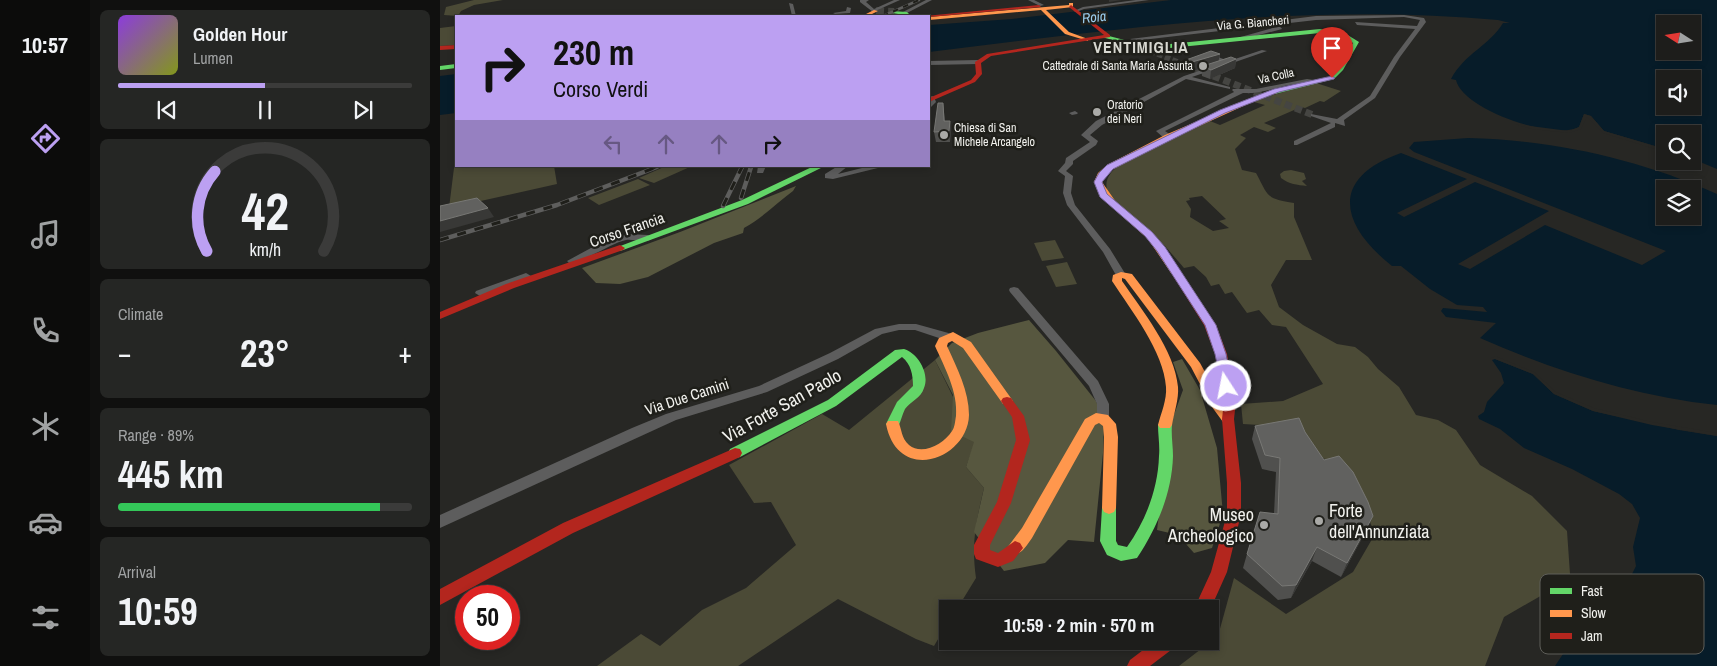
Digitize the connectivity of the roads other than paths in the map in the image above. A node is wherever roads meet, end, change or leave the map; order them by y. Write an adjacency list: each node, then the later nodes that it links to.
1 (867, 0): 10 (street)
2 (898, 0): 10 (street)
3 (930, 0): 12 (street)
4 (1143, 0): 7 (street)
5 (834, 6): 14 (street)
6 (1039, 6): 7 (main road); 11 (main road); 15 (main road); 17 (main road)
7 (1072, 6): 21 (main road)
8 (791, 7): 13 (street)
9 (849, 8): 14 (street)
10 (871, 13)
11 (988, 13): 16 (main road); 17 (main road)
12 (901, 14)
13 (794, 15)
14 (835, 15)
15 (930, 17)
16 (930, 17)
17 (1051, 20): 23 (main road)
18 (1303, 20): 19 (street); 22 (street); 25 (street)
19 (1317, 20): 20 (street); 20 (street)
20 (1418, 28): 39 (street)
21 (1106, 34): 24 (main road); 25 (main road, Via G. Biancheri)
22 (1240, 38): 25 (main road, Via G. Biancheri); 34 (main road, Via G. Biancheri)
23 (1069, 39): 24 (main road); 24 (main road); 31 (main road)
24 (1092, 40)
25 (1139, 44)
26 (455, 47): 27 (main road)
27 (440, 48)
28 (1264, 51): 33 (street)
29 (1223, 60): 32 (street)
30 (930, 62): 31 (street)
31 (978, 62): 37 (main road)
32 (1181, 67)
33 (1186, 78): 35 (street); 46 (street)
34 (1317, 82): 35 (street, Va Colla); 40 (main road)
35 (1234, 90): 36 (street); 40 (street)
36 (1216, 99)
37 (930, 101)
38 (1313, 115): 39 (street)
39 (1333, 122): 41 (street)
40 (1168, 137): 52 (main road)
41 (1298, 143)
42 (819, 167): 45 (main road, Corso Francia)
43 (842, 167): 44 (street)
44 (878, 167)
45 (650, 239): 48 (street); 49 (main road, Corso Francia)
46 (1121, 275): 51 (main road); 52 (main road)
47 (1014, 290): 51 (street)
48 (440, 310)
49 (440, 316)
50 (948, 337): 51 (main road); 53 (street, Via Due Camini); 54 (main road, Via Forte San Paolo)
51 (1103, 418)
52 (1228, 419): 55 (main road)
53 (440, 522)
54 (440, 597)
55 (1206, 600)
56 (1157, 650): 57 (main road)
57 (1136, 666)

